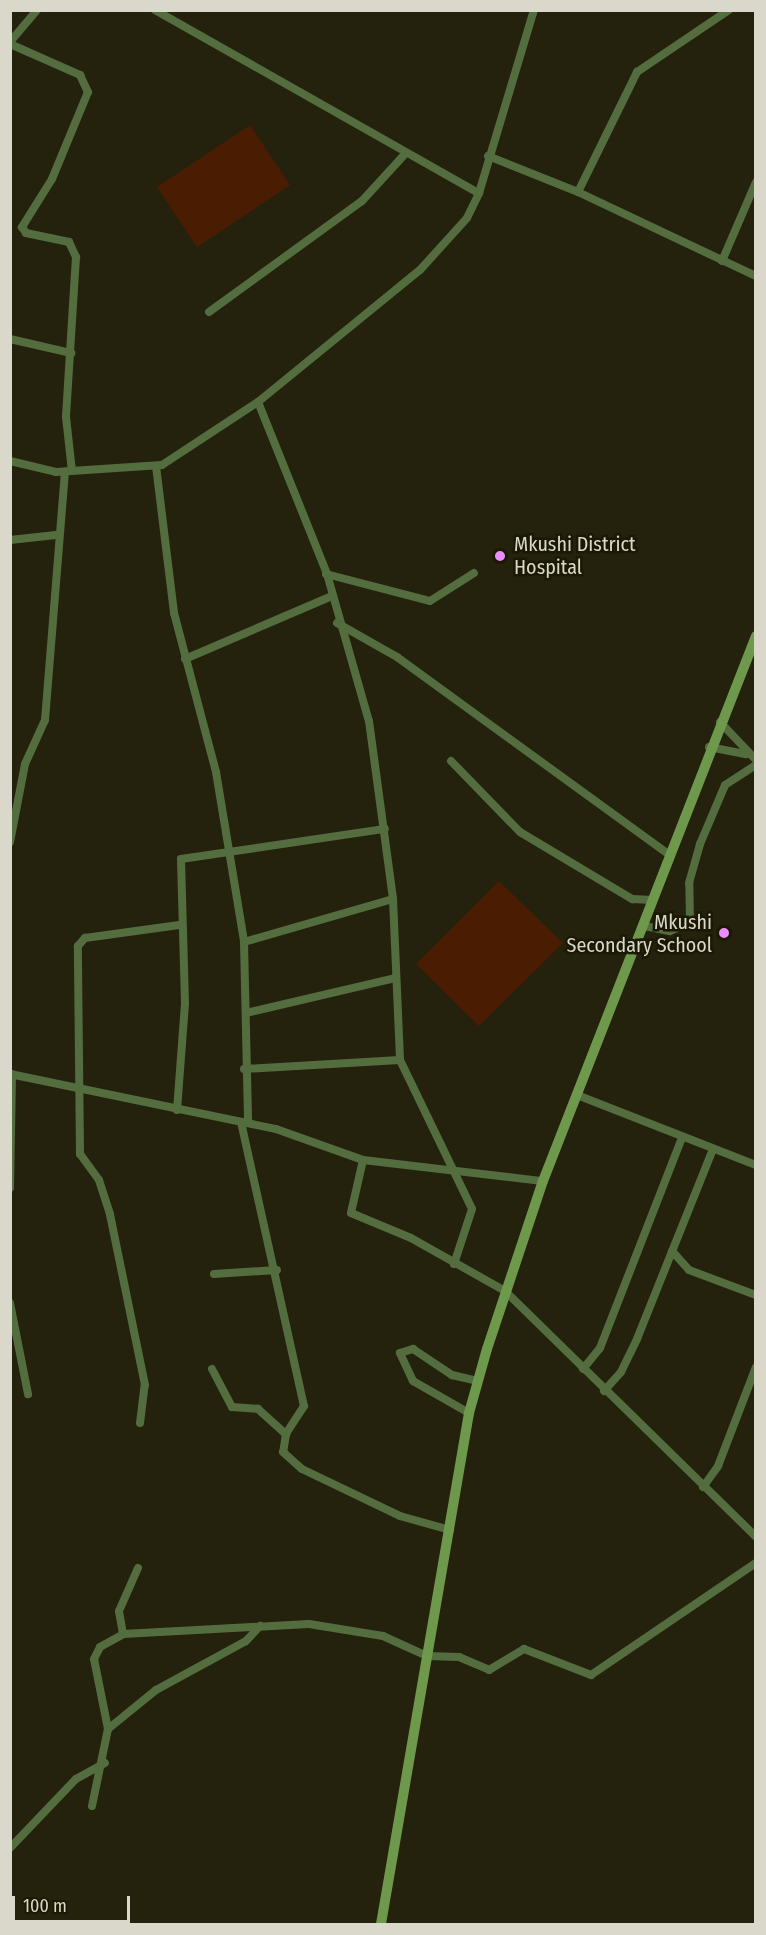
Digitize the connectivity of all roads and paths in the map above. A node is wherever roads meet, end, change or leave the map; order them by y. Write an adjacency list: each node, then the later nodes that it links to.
1 (37, 10): 5 (street)
2 (155, 10): 6 (street)
3 (534, 10): 7 (street)
4 (729, 10): 9 (street)
5 (10, 43): 15 (street)
6 (406, 153): 10 (street); 13 (street)
7 (488, 156): 9 (street); 10 (street)
8 (756, 182): 11 (street)
9 (578, 192): 11 (street)
10 (479, 193): 16 (street)
11 (722, 261): 12 (street)
12 (756, 276)
13 (209, 312)
14 (10, 339): 15 (street)
15 (71, 353): 19 (street)
16 (258, 402): 18 (street); 23 (street)
17 (10, 461): 19 (street)
18 (156, 466): 19 (street); 27 (street)
19 (68, 472): 20 (street)
20 (56, 535): 21 (street); 35 (street)
21 (10, 540)
22 (474, 573): 23 (street)
23 (326, 574): 24 (street)
24 (330, 597): 25 (street); 27 (street)
25 (338, 623): 34 (street); 37 (street)
26 (756, 636): 28 (street)
27 (185, 659): 36 (street)
28 (719, 721): 29 (street); 30 (street)
29 (709, 747): 30 (street); 37 (street)
30 (746, 754): 31 (street)
31 (756, 760)
32 (451, 761): 39 (street)
33 (756, 765): 41 (street)
34 (385, 829): 36 (street); 38 (street)
35 (10, 842)
36 (229, 852): 40 (street); 42 (street)
37 (670, 855): 39 (street)
38 (393, 899): 42 (street); 43 (street)
39 (653, 900): 41 (street)
40 (179, 925): 48 (street); 50 (street)
41 (644, 926): 49 (street)
42 (244, 942): 44 (street)
43 (395, 978): 44 (street); 45 (street)
44 (246, 1013): 46 (street)
45 (400, 1060): 46 (street); 56 (street)
46 (244, 1069): 51 (street)
47 (11, 1074): 48 (street); 58 (street)
48 (80, 1092): 50 (street); 73 (street)
49 (576, 1095): 52 (street); 57 (street)
50 (177, 1110): 51 (street)
51 (244, 1123): 54 (street); 61 (street)
52 (682, 1138): 53 (street); 68 (street)
53 (713, 1149): 55 (street); 59 (street)
54 (363, 1160): 56 (street); 60 (street)
55 (756, 1165)
56 (451, 1168): 57 (street); 60 (street)
57 (543, 1181): 63 (street)
58 (10, 1188)
59 (672, 1251): 64 (street); 70 (street)
60 (454, 1264): 63 (street)
61 (277, 1270): 62 (street); 74 (street)
62 (214, 1274)
63 (506, 1291): 68 (street); 69 (street)
64 (756, 1295)
65 (10, 1303): 71 (street)
66 (756, 1367): 75 (street)
67 (212, 1369): 74 (street)
68 (583, 1369): 70 (street)
69 (478, 1381): 72 (street); 72 (street)
70 (604, 1391): 75 (street)
71 (28, 1394)
72 (469, 1413): 76 (street)
73 (140, 1424)
74 (286, 1434): 76 (street)
75 (703, 1487): 77 (street)
76 (450, 1530): 82 (street)
77 (756, 1537)
78 (756, 1563): 82 (street)
79 (138, 1568): 81 (street)
80 (260, 1626): 81 (street); 82 (street); 83 (street)
81 (123, 1634): 83 (street)
82 (427, 1656): 87 (street)
83 (108, 1729): 84 (street)
84 (105, 1763): 85 (street); 86 (street)
85 (92, 1806)
86 (10, 1848)
87 (381, 1924)

